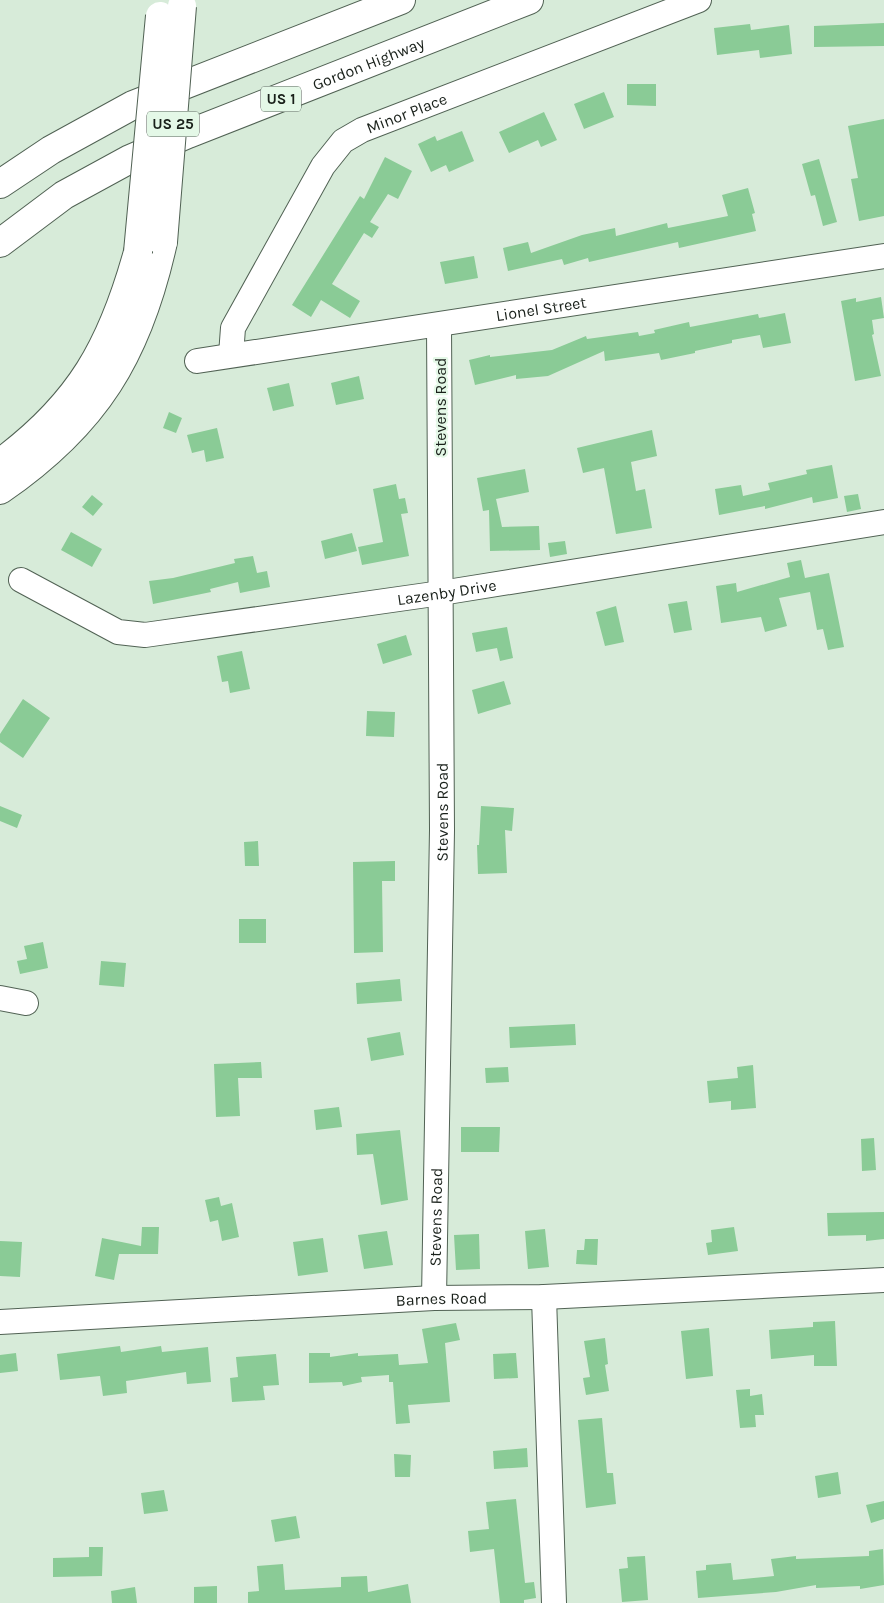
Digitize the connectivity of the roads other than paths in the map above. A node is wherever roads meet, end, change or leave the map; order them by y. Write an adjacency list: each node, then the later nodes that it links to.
1 (401, 0): 5 (highway)
2 (528, 0): 6 (highway, Gordon Highway / US 1)
3 (699, 0): 11 (street, Minor Place)
4 (171, 6): 13 (highway, bridge); 14 (highway, US 25, bridge)
5 (0, 184)
6 (40, 212): 7 (highway, Gordon Highway / US 1); 8 (highway)
7 (0, 243)
8 (0, 253)
9 (884, 256): 10 (street, Lionel Street)
10 (439, 326): 11 (street, Lionel Street); 17 (street, Stevens Road)
11 (231, 354): 12 (street, Lionel Street)
12 (197, 361)
13 (0, 463)
14 (0, 490)
15 (884, 522): 17 (street, Lazenby Drive)
16 (21, 580): 17 (street, Lazenby Drive)
17 (441, 593): 22 (street, Stevens Road)
18 (0, 998): 19 (street)
19 (26, 1004)
20 (884, 1280): 21 (street, Barnes Road)
21 (544, 1297): 22 (street, Barnes Road); 24 (street)
22 (434, 1298): 23 (street, Barnes Road)
23 (0, 1322)
24 (554, 1603)

